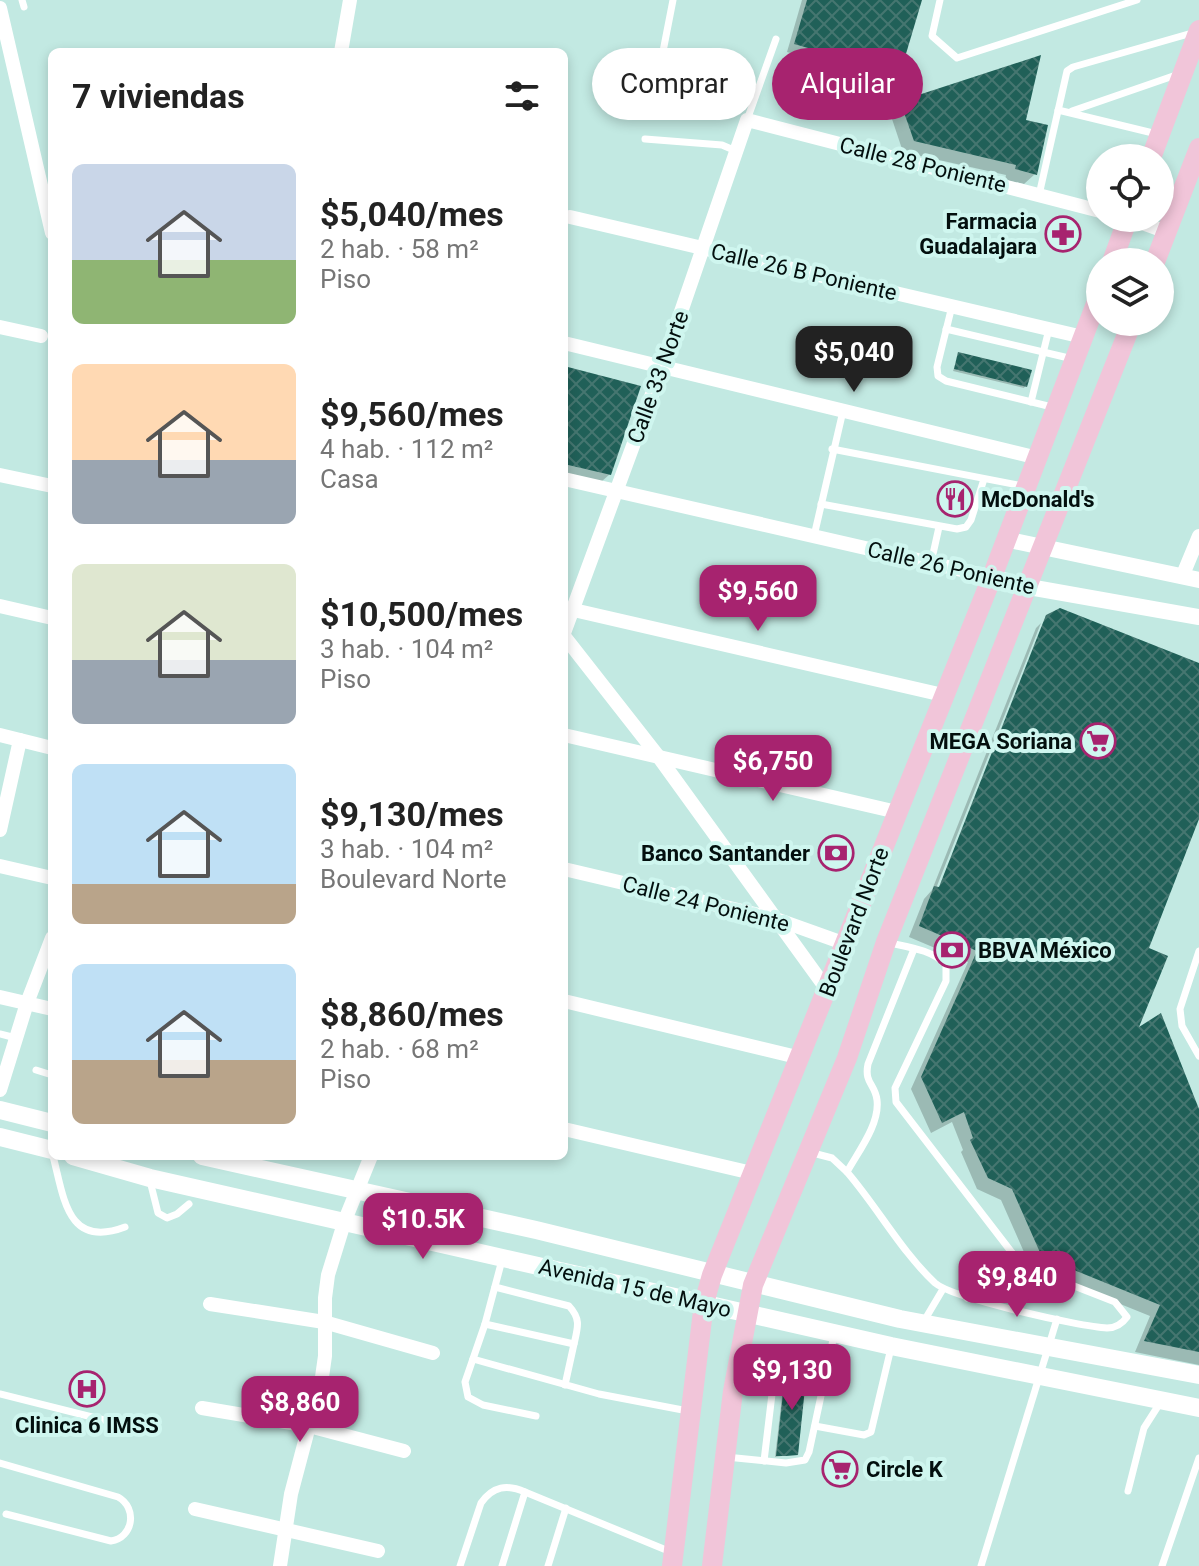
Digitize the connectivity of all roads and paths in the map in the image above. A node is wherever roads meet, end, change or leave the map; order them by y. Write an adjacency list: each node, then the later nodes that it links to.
1 (350, 0): 8 (street)
2 (673, 0): 9 (lane)
3 (940, 0): 4 (lane)
4 (1137, 0)
5 (0, 8): 23 (street)
6 (1199, 30): 10 (main road); 12 (lane)
7 (776, 39): 11 (lane)
8 (342, 48)
9 (664, 48)
10 (1183, 72): 13 (lane); 15 (main road)
11 (756, 95)
12 (1058, 110): 13 (lane); 20 (lane)
13 (1072, 111): 15 (lane)
14 (747, 120): 19 (street, Calle 33 Norte); 20 (street, Calle 28 Poniente)
15 (1160, 135): 17 (main road)
16 (645, 139): 19 (lane)
17 (1156, 144)
18 (1199, 148): 22 (main road)
19 (736, 151): 26 (street, Calle 33 Norte)
20 (1039, 195): 21 (street, Calle 28 Poniente)
21 (1086, 207)
22 (1174, 214)
23 (48, 216)
24 (570, 217): 26 (street, Calle 26 B Poniente)
25 (1167, 232): 27 (main road)
26 (703, 248): 28 (street, Calle 26 B Poniente); 39 (street, Calle 33 Norte)
27 (1161, 248)
28 (952, 306): 30 (lane); 31 (street, Calle 26 B Poniente)
29 (0, 327): 33 (street)
30 (946, 329): 37 (lane); 40 (lane)
31 (1049, 329): 35 (street, Calle 26 B Poniente); 37 (lane)
32 (1086, 329): 35 (main road, Boulevard Norte)
33 (41, 336)
34 (1127, 336): 56 (main road, Boulevard Norte)
35 (1083, 337): 38 (main road, Boulevard Norte)
36 (568, 344): 39 (street)
37 (1043, 352): 38 (lane); 40 (lane)
38 (1075, 360): 41 (main road, Boulevard Norte)
39 (662, 367): 42 (street); 50 (street, Calle 33 Norte)
40 (1031, 402): 41 (lane)
41 (1056, 408): 44 (main road, Boulevard Norte)
42 (843, 411): 43 (lane); 44 (street)
43 (832, 449): 46 (lane); 51 (lane)
44 (1038, 458): 49 (main road, Boulevard Norte)
45 (0, 475): 48 (street)
46 (984, 479): 49 (lane); 52 (lane)
47 (568, 480): 50 (street, Calle 26 Poniente)
48 (48, 485)
49 (1026, 487): 55 (main road, Boulevard Norte)
50 (617, 491): 53 (street, Calle 26 Poniente); 62 (street, Calle 33 Norte)
51 (821, 504): 52 (lane); 53 (lane)
52 (939, 527): 57 (lane)
53 (814, 536): 57 (street, Calle 26 Poniente)
54 (1199, 536): 59 (street)
55 (1005, 539): 56 (street, Calle 26 Poniente); 58 (main road, Boulevard Norte)
56 (1044, 547): 59 (street, Calle 26 Poniente); 60 (main road, Boulevard Norte)
57 (931, 563): 58 (street, Calle 26 Poniente)
58 (992, 577): 60 (street, Calle 26 Poniente); 66 (main road, Boulevard Norte)
59 (1191, 579)
60 (1029, 587): 64 (street, Calle 26 Poniente); 78 (main road, Boulevard Norte)
61 (0, 606): 63 (street)
62 (568, 609): 66 (street)
63 (48, 617)
64 (1199, 617)
65 (568, 640): 71 (street)
66 (943, 695): 72 (main road, Boulevard Norte)
67 (0, 735): 69 (street)
68 (568, 736): 71 (street)
69 (20, 740): 70 (street); 73 (street)
70 (48, 747)
71 (658, 756): 72 (street); 77 (street)
72 (897, 812): 79 (main road, Boulevard Norte)
73 (0, 830)
74 (0, 866): 76 (street)
75 (568, 870): 77 (street, Calle 24 Poniente)
76 (48, 877)
77 (776, 919): 79 (street, Calle 24 Poniente); 85 (street)
78 (886, 942): 81 (lane); 104 (main road, Boulevard Norte)
79 (846, 944): 85 (main road, Boulevard Norte)
80 (48, 948): 88 (street)
81 (914, 949): 97 (lane); 98 (lane)
82 (1199, 951): 83 (lane)
83 (1189, 980): 84 (lane); 92 (lane)
84 (1199, 984)
85 (828, 991): 93 (main road, Boulevard Norte)
86 (0, 997): 88 (street)
87 (568, 1002): 93 (street)
88 (27, 1003): 89 (street); 91 (street)
89 (48, 1008)
90 (0, 1034): 91 (lane)
91 (16, 1038): 96 (street)
92 (1199, 1056)
93 (801, 1058): 110 (main road, Boulevard Norte)
94 (36, 1070): 95 (lane)
95 (48, 1074)
96 (0, 1090)
97 (896, 1102): 98 (lane); 116 (lane)
98 (877, 1103): 109 (lane)
99 (0, 1110): 100 (main road)
100 (48, 1122)
101 (568, 1130): 110 (street)
102 (0, 1137): 103 (main road)
103 (48, 1151)
104 (807, 1152): 109 (lane); 119 (main road, Boulevard Norte)
105 (54, 1160): 115 (lane)
106 (87, 1160): 111 (main road, Avenida 15 de Mayo)
107 (220, 1160): 112 (main road, Avenida 15 de Mayo)
108 (370, 1160): 112 (street)
109 (847, 1172): 121 (lane)
110 (752, 1173): 118 (main road, Boulevard Norte)
111 (150, 1178): 113 (lane); 114 (main road, Avenida 15 de Mayo)
112 (359, 1190): 114 (street); 118 (main road, Avenida 15 de Mayo)
113 (189, 1204)
114 (345, 1220): 117 (main road, Avenida 15 de Mayo); 127 (street)
115 (125, 1227)
116 (1013, 1254): 122 (lane); 126 (lane)
117 (502, 1259): 120 (lane); 123 (main road, Avenida 15 de Mayo)
118 (712, 1275): 119 (main road, Avenida 15 de Mayo); 123 (main road, Boulevard Norte)
119 (753, 1285): 125 (main road, Boulevard Norte); 128 (main road, Avenida 15 de Mayo)
120 (495, 1287): 129 (lane); 131 (lane)
121 (943, 1289): 122 (lane); 128 (lane)
122 (967, 1298): 126 (lane)
123 (704, 1303): 125 (main road, Avenida 15 de Mayo); 144 (main road, Boulevard Norte)
124 (210, 1304): 127 (street)
125 (745, 1313): 130 (main road, Avenida 15 de Mayo); 150 (main road, Boulevard Norte)
126 (1057, 1319): 133 (lane)
127 (324, 1322): 134 (street); 147 (street)
128 (922, 1323): 133 (main road, Avenida 15 de Mayo)
129 (485, 1324): 131 (lane); 135 (lane)
130 (834, 1333): 132 (main road, Avenida 15 de Mayo); 136 (lane)
131 (574, 1344): 139 (lane)
132 (891, 1346): 138 (main road, Avenida 15 de Mayo); 148 (lane)
133 (1050, 1346): 137 (main road, Avenida 15 de Mayo); 138 (lane)
134 (433, 1353)
135 (473, 1359): 139 (lane); 145 (lane)
136 (828, 1362): 148 (lane); 152 (lane)
137 (1199, 1375)
138 (1041, 1377): 141 (main road, Avenida 15 de Mayo); 167 (lane)
139 (565, 1385): 144 (lane)
140 (0, 1394): 146 (lane)
141 (1162, 1399): 143 (main road, Avenida 15 de Mayo); 154 (lane)
142 (202, 1408): 147 (street)
143 (1199, 1408)
144 (690, 1412): 161 (main road, Boulevard Norte)
145 (536, 1416)
146 (108, 1421)
147 (309, 1426): 149 (street); 159 (street)
148 (815, 1426): 152 (lane)
149 (404, 1451)
150 (724, 1456): 152 (lane); 166 (main road, Boulevard Norte)
151 (1199, 1458): 168 (lane)
152 (764, 1461)
153 (0, 1463): 158 (lane)
154 (1128, 1491)
155 (525, 1492): 156 (lane); 163 (lane); 164 (lane)
156 (566, 1508): 161 (lane); 165 (lane)
157 (195, 1509): 159 (street)
158 (6, 1514)
159 (285, 1529): 160 (street); 162 (street)
160 (378, 1551)
161 (673, 1560)
162 (280, 1566)
163 (460, 1566)
164 (502, 1566)
165 (548, 1566)
166 (712, 1566)
167 (981, 1566)
168 (1162, 1566)

